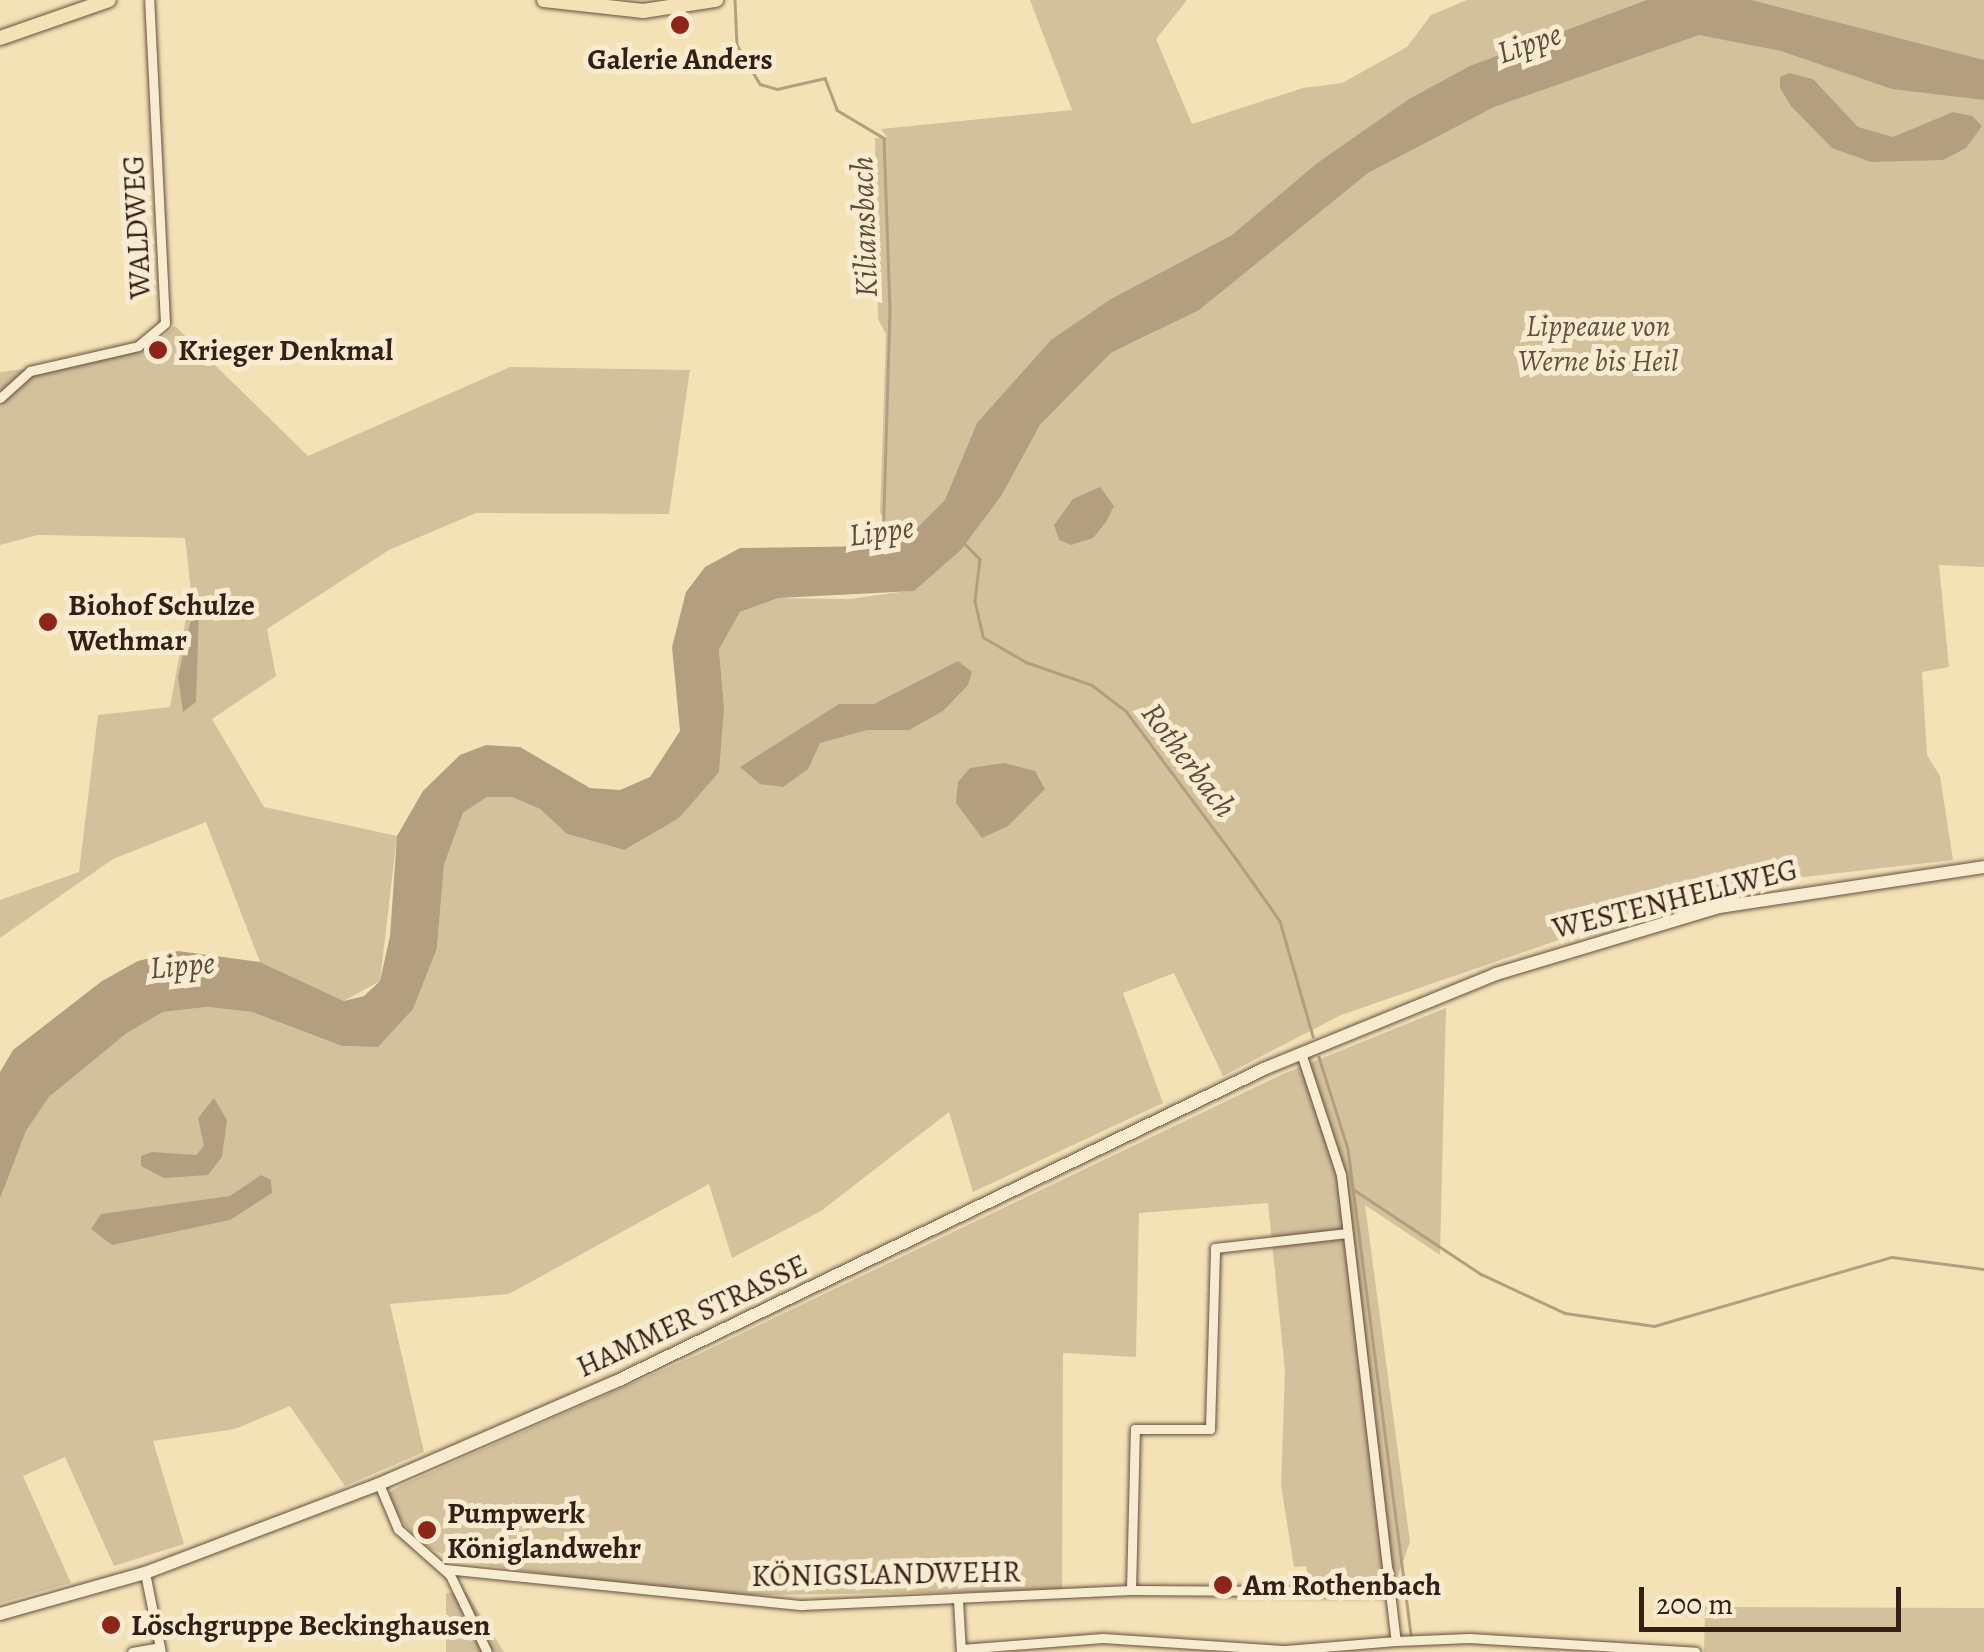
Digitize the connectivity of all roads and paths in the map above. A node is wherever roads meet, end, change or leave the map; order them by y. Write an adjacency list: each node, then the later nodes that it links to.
1 (109, 0): 5 (main road)
2 (149, 0): 6 (street, WALDWEG)
3 (544, 0): 4 (main road)
4 (716, 0)
5 (0, 38)
6 (0, 398)
7 (1984, 867): 8 (main road, WESTENHELLWEG)
8 (1387, 1017): 9 (main road, HAMMER STRASSE)
9 (1301, 1053): 10 (street); 11 (main road, HAMMER STRASSE)
10 (1347, 1232): 14 (street); 15 (street)
11 (379, 1484): 12 (street); 13 (main road, HAMMER STRASSE)
12 (445, 1569): 16 (street, KÖNIGSLANDWEHR); 23 (street)
13 (145, 1573): 17 (main road, HAMMER STRASSE); 20 (street)
14 (1132, 1590): 15 (street, KÖNIGSLANDWEHR); 16 (street, KÖNIGSLANDWEHR)
15 (1392, 1592): 18 (street)
16 (958, 1600): 21 (street)
17 (0, 1614)
18 (1396, 1641): 19 (street); 21 (street)
19 (1584, 1648): 24 (street)
20 (161, 1650): 22 (street)
21 (961, 1650)
22 (132, 1652)
23 (487, 1652)
24 (1696, 1652)

